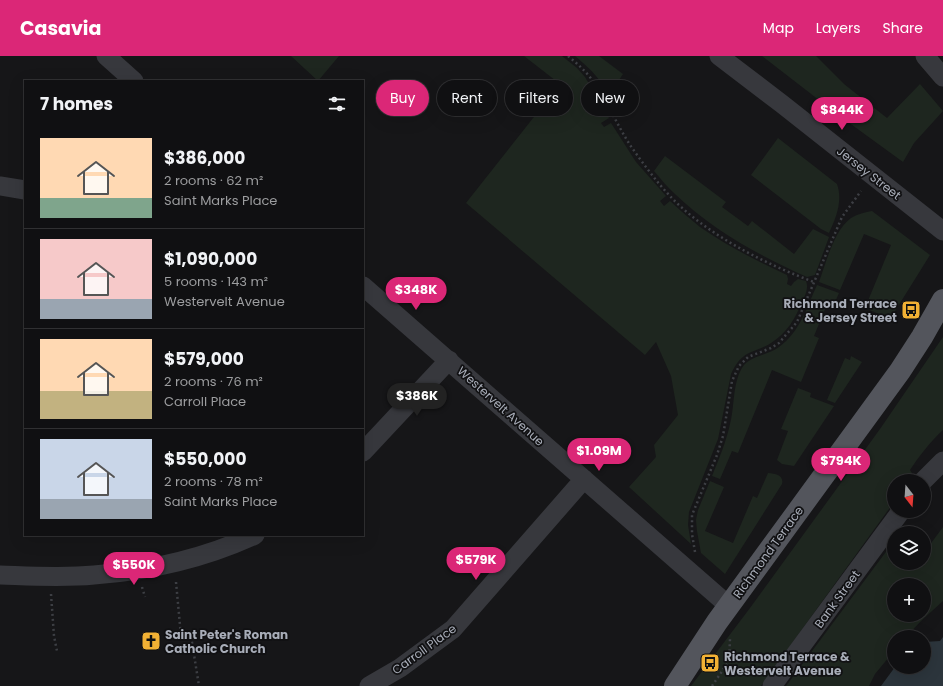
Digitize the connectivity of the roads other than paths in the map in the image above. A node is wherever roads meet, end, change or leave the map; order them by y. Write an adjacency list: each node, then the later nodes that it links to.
1 (106, 56): 5 (street)
2 (719, 56): 8 (street, Jersey Street)
3 (925, 56): 4 (street)
4 (943, 77)
5 (133, 80)
6 (0, 186): 7 (street)
7 (24, 190)
8 (943, 231)
9 (364, 287): 11 (street, Westervelt Avenue)
10 (943, 300): 19 (main road, Richmond Terrace)
11 (449, 360): 12 (street); 15 (street, Westervelt Avenue)
12 (364, 451)
13 (943, 461): 14 (street)
14 (930, 474)
15 (584, 480): 19 (street, Westervelt Avenue); 20 (street, Carroll Place)
16 (896, 518): 22 (street, Bank Street)
17 (252, 536): 18 (street)
18 (0, 575)
19 (729, 606): 21 (main road, Richmond Terrace)
20 (369, 686)
21 (675, 686)
22 (772, 686)

